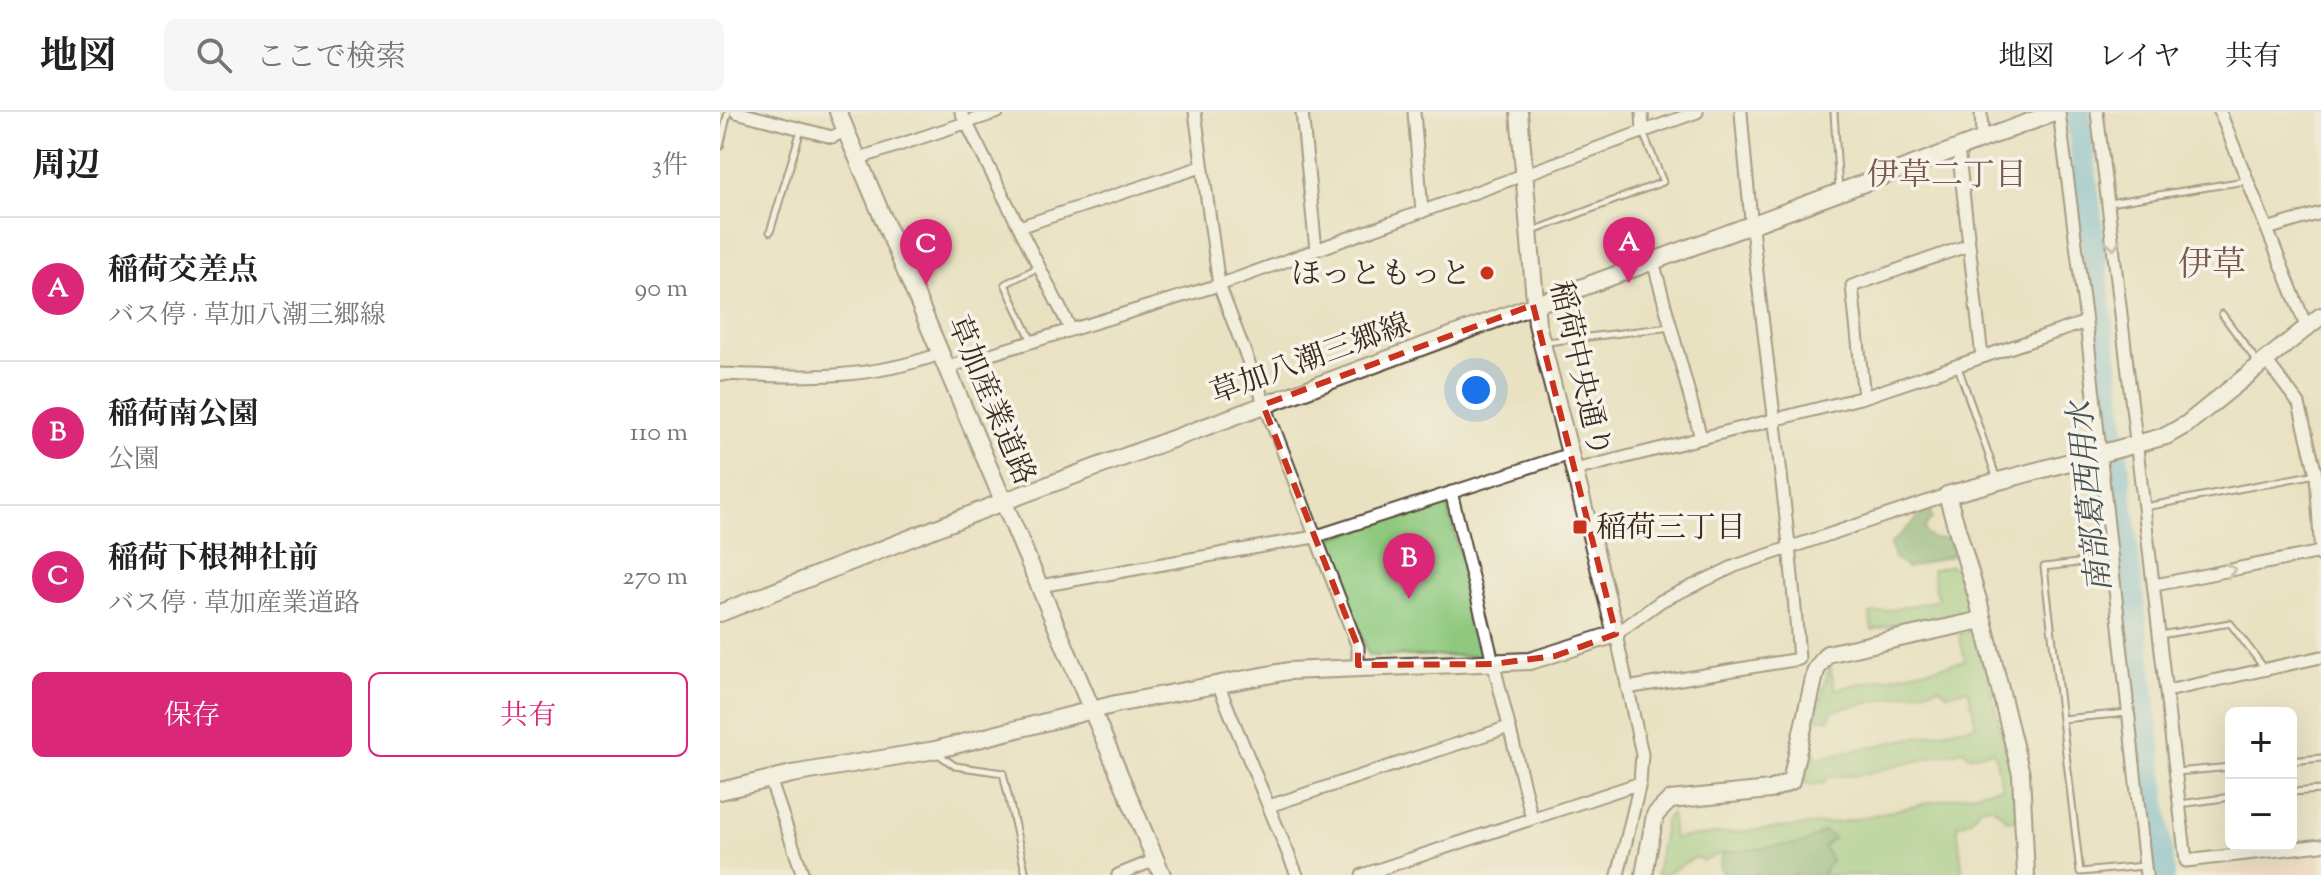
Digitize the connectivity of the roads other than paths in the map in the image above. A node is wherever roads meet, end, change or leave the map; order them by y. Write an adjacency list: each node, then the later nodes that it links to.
1 (728, 112): 22 (lane)
2 (736, 112): 18 (street)
3 (838, 112): 19 (street, 草加産業道路)
4 (998, 112): 17 (street)
5 (1195, 112): 25 (street)
6 (1302, 112): 38 (street)
7 (1414, 112): 30 (street)
8 (1519, 112): 26 (street, 稲荷中央通り)
9 (1642, 112): 20 (street)
10 (1697, 112): 20 (street)
11 (1741, 112): 32 (street)
12 (1834, 112): 28 (lane)
13 (1981, 112): 21 (street)
14 (2058, 112): 21 (street, 草加八潮三郷線); 45 (street)
15 (2097, 112): 29 (street)
16 (2220, 112): 27 (street)
17 (963, 117): 24 (street); 33 (street)
18 (801, 129): 19 (street); 35 (lane)
19 (845, 131): 24 (street, 草加産業道路)
20 (1643, 132): 26 (street); 36 (lane)
21 (1982, 139): 23 (street, 草加八潮三郷線)
22 (720, 147)
23 (1958, 148): 28 (street, 草加八潮三郷線); 37 (street)
24 (857, 159): 52 (street, 草加産業道路)
25 (1201, 167): 33 (street); 41 (street)
26 (1524, 177): 30 (street); 36 (street, 稲荷中央通り)
27 (2248, 181): 29 (lane); 34 (street)
28 (1839, 192): 32 (street, 草加八潮三郷線)
29 (2108, 203): 60 (street, one-way to 60)
30 (1422, 212): 38 (street)
31 (2321, 213): 34 (street)
32 (1750, 225): 39 (street, 草加八潮三郷線); 58 (street)
33 (1019, 227): 40 (street)
34 (2267, 229): 46 (street)
35 (770, 232)
36 (1528, 232): 42 (street, 稲荷中央通り)
37 (1969, 245): 51 (street); 56 (street)
38 (1316, 250): 41 (street)
39 (1653, 261): 42 (street, 草加八潮三郷線); 47 (street)
40 (1039, 267): 48 (street); 49 (lane)
41 (1219, 285): 48 (street); 57 (street)
42 (1533, 305): 50 (street, 稲荷中央通り); 57 (street, 草加八潮三郷線)
43 (2222, 314): 53 (lane)
44 (2321, 316): 46 (street)
45 (2086, 322): 51 (street); 61 (street)
46 (2306, 326): 53 (street)
47 (1671, 327): 50 (lane); 59 (street)
48 (1071, 330): 49 (street)
49 (1032, 342): 52 (street)
50 (1542, 342): 62 (street, 稲荷中央通り)
51 (1982, 357): 54 (street)
52 (945, 360): 55 (street); 67 (street, 草加産業道路)
53 (2262, 361): 60 (street); 63 (street)
54 (1957, 365): 56 (street); 64 (lane)
55 (720, 374)
56 (1864, 397): 58 (street)
57 (1263, 405): 67 (street, 草加八潮三郷線); 69 (street)
58 (1776, 418): 59 (street); 70 (street)
59 (1701, 438): 62 (street)
60 (2135, 445): 61 (street); 68 (street)
61 (2104, 452): 64 (street); 72 (street)
62 (1573, 462): 65 (street); 77 (street, 稲荷中央通り)
63 (2318, 474): 68 (lane); 71 (street)
64 (1997, 480): 66 (street)
65 (1451, 492): 69 (street); 80 (street)
66 (1947, 495): 70 (street); 76 (street)
67 (1005, 501): 74 (street, 草加産業道路); 75 (street, 草加八潮三郷線)
68 (2145, 507): 73 (street)
69 (1314, 537): 74 (street); 81 (street)
70 (1791, 546): 77 (street); 84 (street)
71 (2321, 554): 73 (street, one-way to 71)
72 (2110, 559): 87 (street); 88 (lane)
73 (2155, 585): 78 (street)
74 (1040, 586): 86 (street, 草加産業道路)
75 (720, 613)
76 (1982, 620): 113 (street); 114 (street)
77 (1616, 634): 80 (street); 84 (street)
78 (2160, 635): 82 (lane); 85 (street)
79 (2321, 657): 82 (street)
80 (1493, 664): 81 (street); 89 (street)
81 (1358, 665): 83 (street)
82 (2265, 670): 85 (street)
83 (1218, 684): 86 (street); 102 (street)
84 (1627, 688): 96 (street)
85 (2167, 691): 94 (street)
86 (1094, 710): 90 (street); 105 (street, 草加産業道路)
87 (2128, 713): 88 (lane); 106 (street)
88 (2062, 719): 106 (lane)
89 (1509, 727): 102 (street); 103 (street)
90 (935, 750): 95 (street); 108 (lane)
91 (2321, 758): 92 (lane)
92 (2297, 760)
93 (2225, 768): 94 (lane)
94 (2175, 772): 101 (street)
95 (770, 779): 98 (street); 107 (street)
96 (1640, 783): 103 (street); 112 (street)
97 (2321, 790): 99 (lane)
98 (720, 791)
99 (2297, 792)
100 (2225, 798): 101 (lane)
101 (2179, 804): 104 (street)
102 (1269, 806): 110 (street)
103 (1532, 819): 111 (street)
104 (2321, 845)
105 (1159, 868): 109 (street)
106 (2146, 870)
107 (803, 875)
108 (1026, 875)
109 (1118, 875)
110 (1297, 875)
111 (1362, 875)
112 (1618, 875)
113 (1644, 875)
114 (2026, 875)

